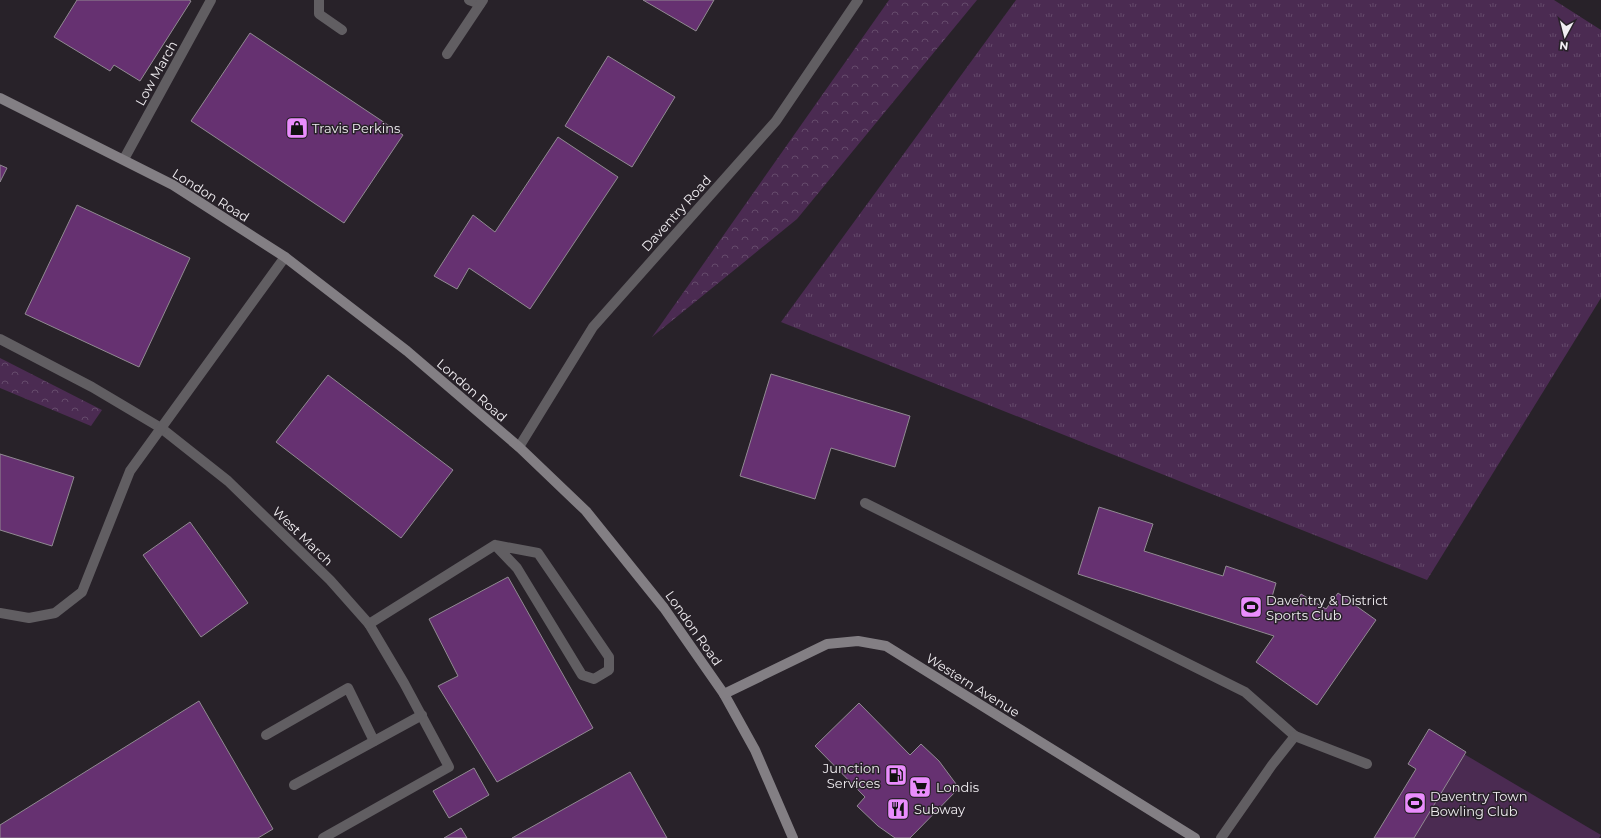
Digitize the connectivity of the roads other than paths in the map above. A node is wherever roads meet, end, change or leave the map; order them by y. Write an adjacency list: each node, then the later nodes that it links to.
1 (211, 0): 9 (street, Low March)
2 (318, 0): 6 (street)
3 (469, 0): 5 (street)
4 (858, 0): 13 (street, Daventry Road)
5 (482, 2): 7 (street)
6 (342, 30)
7 (447, 54)
8 (0, 98): 9 (main road, London Road)
9 (124, 159): 10 (main road, London Road)
10 (284, 257): 12 (street); 13 (main road, London Road)
11 (0, 339): 12 (street, West March)
12 (161, 428): 16 (street); 17 (street, West March)
13 (518, 447): 18 (main road, London Road)
14 (865, 503): 21 (street)
15 (494, 545): 15 (street); 17 (street)
16 (0, 613)
17 (369, 624): 19 (street, West March)
18 (724, 694): 26 (main road, London Road); 27 (main road, Western Avenue)
19 (422, 715): 22 (street); 25 (street, West March)
20 (266, 735): 22 (street)
21 (1295, 736): 23 (street); 28 (street)
22 (374, 741): 24 (street)
23 (1367, 764)
24 (294, 785)
25 (324, 838)
26 (793, 838)
27 (1195, 838)
28 (1221, 838)

